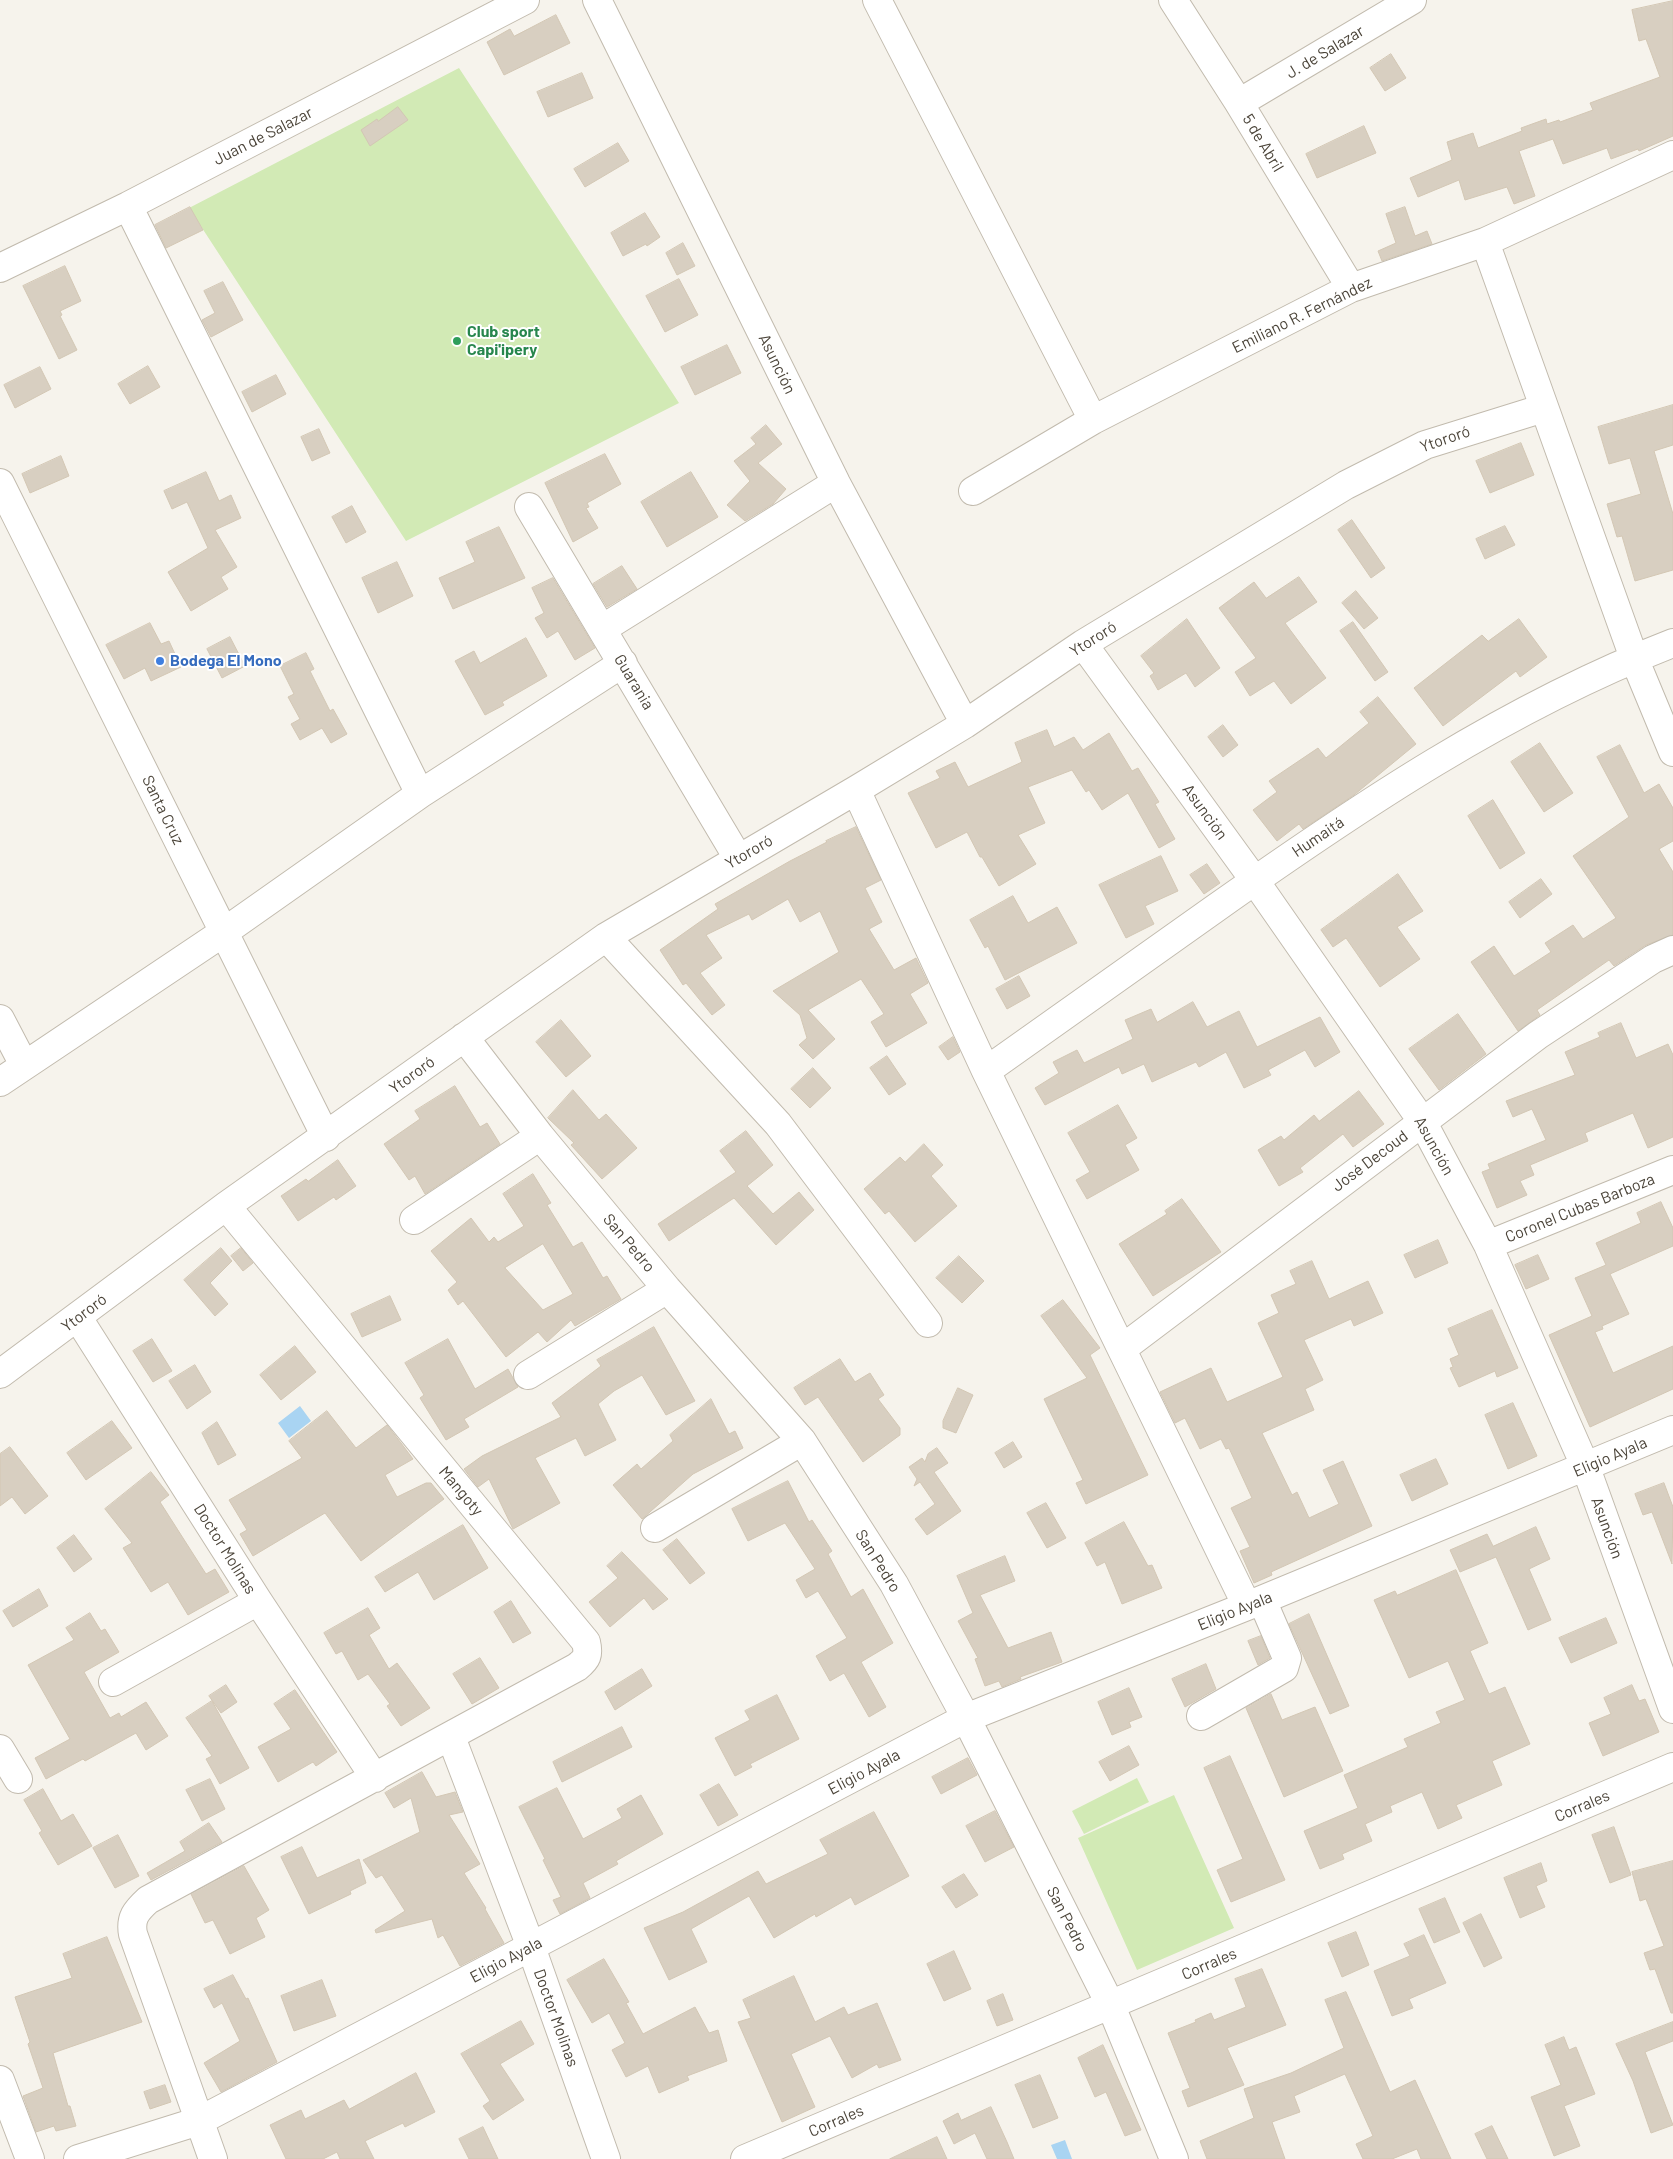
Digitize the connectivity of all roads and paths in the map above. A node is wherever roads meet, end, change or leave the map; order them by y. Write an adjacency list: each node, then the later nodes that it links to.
1 (525, 0): 8 (street, Juan de Salazar)
2 (597, 0): 15 (street, Asunción)
3 (877, 0): 13 (street)
4 (1173, 0): 6 (street, 5 de Abril)
5 (1412, 0): 6 (street, J. de Salazar)
6 (1239, 103): 11 (street, 5 de Abril)
7 (1673, 155): 9 (street, Emiliano R. Fernández)
8 (128, 206): 10 (street, Juan de Salazar); 26 (street)
9 (1485, 242): 11 (street, Emiliano R. Fernández); 12 (street)
10 (0, 268)
11 (1351, 288): 13 (street, Emiliano R. Fernández)
12 (1544, 408): 20 (street, Ytororó); 21 (street)
13 (1093, 420): 16 (street, Emiliano R. Fernández)
14 (0, 483): 29 (street, Santa Cruz)
15 (836, 483): 18 (street); 23 (street, Asunción)
16 (973, 491)
17 (529, 506): 18 (street, Guarania)
18 (602, 629): 22 (street, Guarania)
19 (1673, 643): 21 (street, Humaitá)
20 (1083, 644): 23 (street, Ytororó); 28 (street, Asunción)
21 (1634, 658): 24 (street); 28 (street, Humaitá)
22 (623, 663): 26 (street); 27 (street, Guarania)
23 (965, 724): 25 (street, Ytororó)
24 (1673, 752)
25 (856, 790): 27 (street, Ytororó); 35 (street)
26 (420, 794): 29 (street)
27 (738, 858): 30 (street, Ytororó)
28 (1255, 880): 35 (street, Humaitá); 37 (street, Asunción)
29 (224, 932): 34 (street); 38 (street, Santa Cruz)
30 (606, 936): 33 (street, Ytororó); 46 (street)
31 (1673, 950): 37 (street, José Decoud)
32 (0, 1019): 34 (street)
33 (464, 1037): 38 (street, Ytororó); 39 (street, San Pedro)
34 (24, 1065): 36 (street)
35 (986, 1071): 47 (street)
36 (0, 1082)
37 (1422, 1121): 43 (street, Asunción); 47 (street, José Decoud)
38 (326, 1136): 41 (street, Ytororó)
39 (540, 1136): 42 (street); 44 (street, San Pedro)
40 (1673, 1170): 43 (street, Coronel Cubas Barboza)
41 (226, 1206): 45 (street, Ytororó); 60 (street, Mangoty)
42 (414, 1220)
43 (1488, 1245): 52 (street, Asunción)
44 (667, 1288): 49 (street); 51 (street, San Pedro)
45 (78, 1318): 48 (street, Ytororó); 54 (street, Doctor Molinas)
46 (928, 1323)
47 (1123, 1348): 55 (street)
48 (0, 1374)
49 (528, 1375)
50 (1673, 1430): 52 (street, Eligio Ayala)
51 (802, 1441): 53 (street); 59 (street, San Pedro)
52 (1586, 1468): 55 (street, Eligio Ayala); 57 (street, Asunción)
53 (655, 1528)
54 (258, 1601): 56 (street); 64 (street, Doctor Molinas)
55 (1254, 1603): 58 (street); 59 (street, Eligio Ayala)
56 (113, 1682)
57 (1673, 1709)
58 (1201, 1716)
59 (966, 1718): 65 (street, Eligio Ayala); 66 (street, San Pedro)
60 (451, 1737): 64 (street); 65 (street, Doctor Molinas)
61 (0, 1749): 63 (street)
62 (1673, 1767): 66 (street, Corrales)
63 (18, 1778)
64 (375, 1778): 68 (street)
65 (531, 1947): 68 (street, Eligio Ayala); 72 (street, Doctor Molinas)
66 (1111, 2006): 73 (street, Corrales); 74 (street, San Pedro)
67 (0, 2080): 69 (street)
68 (199, 2121): 70 (street, Eligio Ayala); 71 (street)
69 (30, 2159)
70 (78, 2159)
71 (213, 2159)
72 (606, 2159)
73 (744, 2159)
74 (1174, 2159)

